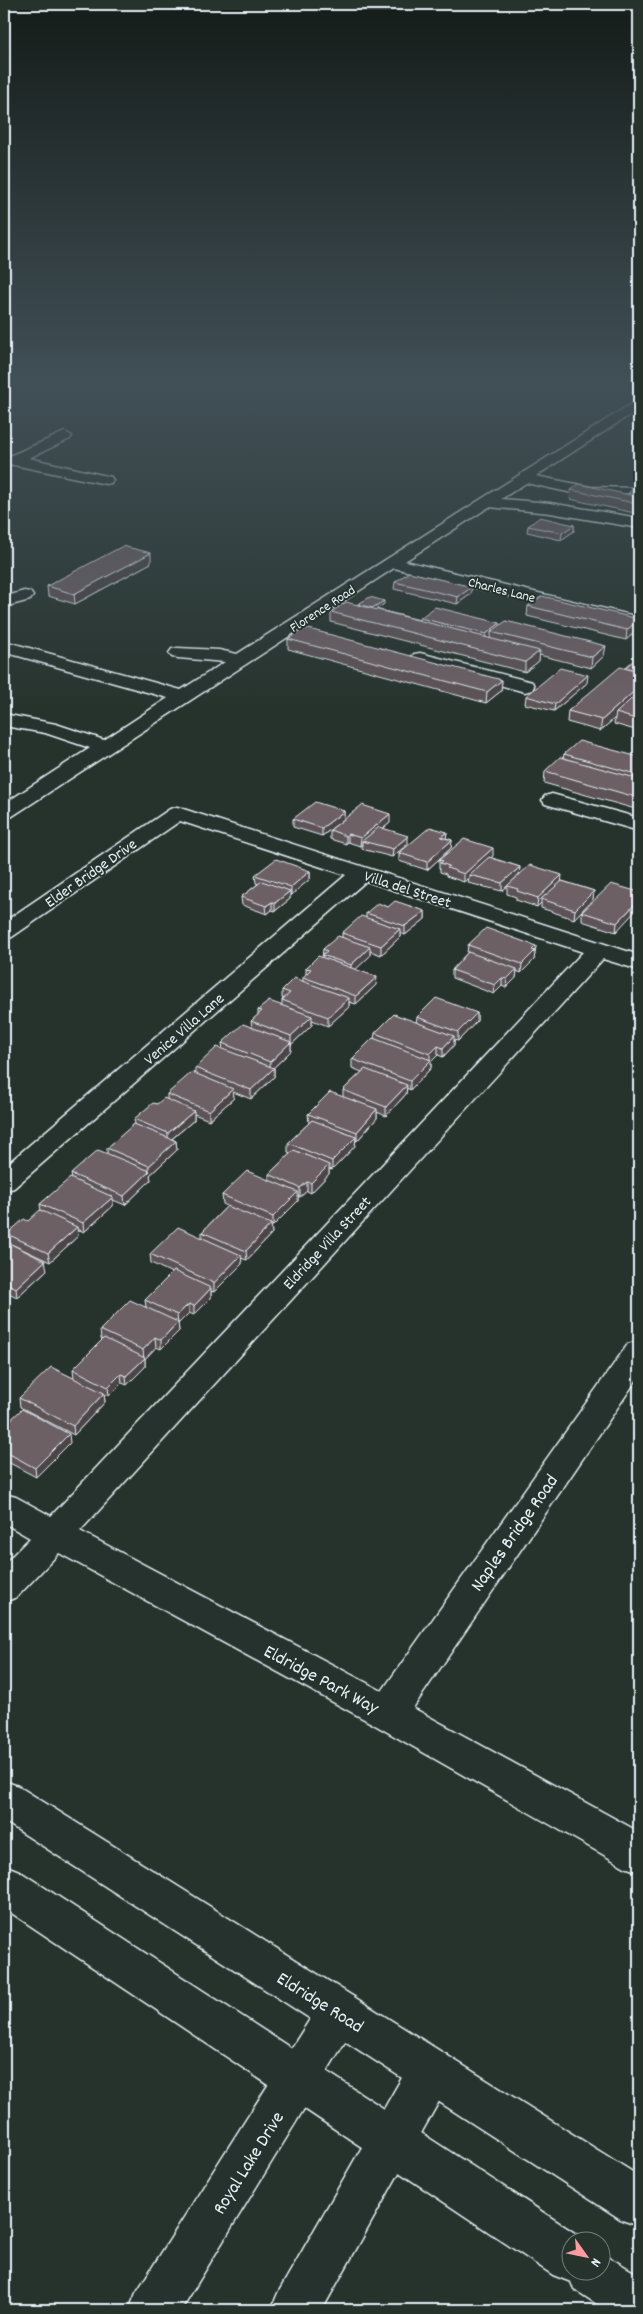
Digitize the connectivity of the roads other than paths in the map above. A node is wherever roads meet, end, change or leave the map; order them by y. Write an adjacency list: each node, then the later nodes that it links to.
1 (499, 494): 2 (street, Florence Road)
2 (487, 502): 3 (street); 4 (street, Florence Road)
3 (639, 523)
4 (393, 563): 7 (street, Charles Lane); 8 (street, Florence Road)
5 (24, 596): 6 (street)
6 (4, 602)
7 (639, 622)
8 (295, 626): 9 (street); 13 (street, Florence Road)
9 (314, 631)
10 (4, 646): 15 (street)
11 (178, 652): 13 (street)
12 (400, 653): 14 (street)
13 (240, 661): 15 (street, Florence Road)
14 (525, 686)
15 (184, 697): 17 (street, Florence Road)
16 (6, 721): 17 (street); 18 (street)
17 (106, 747): 18 (street, Florence Road)
18 (87, 759): 20 (street, Florence Road)
19 (552, 800): 22 (street)
20 (4, 813)
21 (177, 813): 23 (street, Villa del Street); 24 (street, Elder Bridge Drive)
22 (639, 825)
23 (362, 873): 25 (street, Villa del Street); 27 (street, Venice Villa Lane)
24 (4, 932)
25 (598, 950): 26 (street, Villa del Street); 30 (street, Eldridge Villa Street)
26 (639, 963)
27 (4, 1182)
28 (639, 1352): 32 (street, Naples Bridge Road)
29 (4, 1507): 30 (street, Eldridge Park Way)
30 (55, 1535): 31 (street, Eldridge Villa Street); 32 (street, Eldridge Park Way)
31 (4, 1587)
32 (388, 1713): 34 (street, Eldridge Park Way)
33 (4, 1799): 36 (street, Eldridge Road)
34 (639, 1853)
35 (4, 1885): 38 (street)
36 (339, 2012): 37 (street, Eldridge Road); 38 (street, Royal Lake Drive)
37 (431, 2071): 39 (street); 40 (street, Eldridge Road)
38 (298, 2079): 39 (street); 44 (street, Royal Lake Drive)
39 (392, 2141): 41 (street); 45 (street)
40 (639, 2203)
41 (560, 2251)
42 (606, 2282): 43 (street)
43 (639, 2304)
44 (154, 2310)
45 (295, 2310)

